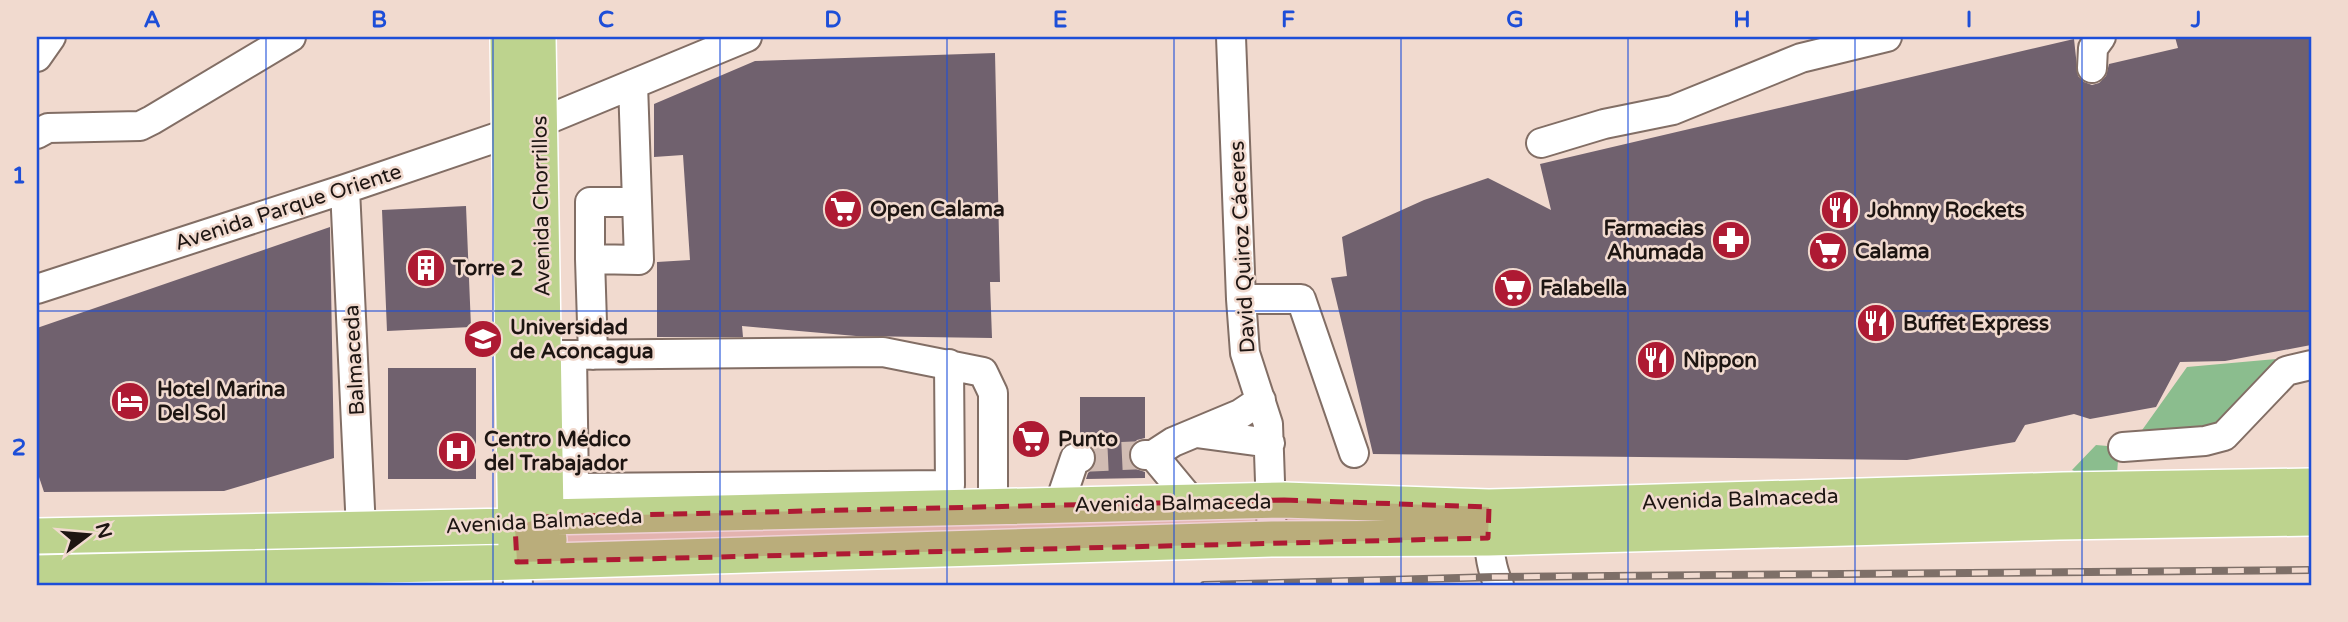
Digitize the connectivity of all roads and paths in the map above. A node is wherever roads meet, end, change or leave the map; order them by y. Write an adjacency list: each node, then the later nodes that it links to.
1 (51, 37): 9 (street)
2 (291, 37): 13 (street)
3 (508, 37): 12 (main road, Avenida Chorrillos)
4 (538, 37): 12 (main road, Avenida Chorrillos)
5 (747, 37): 11 (street, Avenida Parque Oriente)
6 (1231, 37): 19 (street, David Quiroz Cáceres)
7 (1886, 37): 14 (street)
8 (2101, 37): 10 (street)
9 (37, 57)
10 (2092, 68)
11 (633, 84): 12 (street, Avenida Parque Oriente); 16 (street)
12 (524, 128): 15 (street, Avenida Parque Oriente); 20 (main road, Avenida Chorrillos); 35 (main road)
13 (37, 134)
14 (1541, 143)
15 (345, 189): 18 (street, Avenida Parque Oriente); 37 (street, Balmaceda)
16 (637, 202): 17 (street); 17 (street)
17 (590, 259): 20 (street)
18 (37, 289)
19 (1241, 299): 23 (street, David Quiroz Cáceres); 27 (street)
20 (570, 355): 21 (street); 21 (street); 35 (main road, Avenida Chorrillos)
21 (948, 364): 33 (street)
22 (2311, 365): 26 (street)
23 (1262, 400): 24 (street); 25 (street, David Quiroz Cáceres)
24 (1194, 432): 25 (street); 31 (street)
25 (1270, 443): 30 (street, David Quiroz Cáceres)
26 (2123, 447)
27 (1354, 453)
28 (1080, 458): 32 (street)
29 (2311, 486): 36 (main road, Avenida Balmaceda)
30 (1270, 500): 31 (main road, Avenida Balmaceda); 36 (main road, Avenida Balmaceda); 39 (street, David Quiroz Cáceres)
31 (1192, 502): 32 (main road, Avenida Balmaceda)
32 (1059, 505): 33 (main road, Avenida Balmaceda)
33 (993, 507): 35 (main road, Avenida Balmaceda)
34 (2311, 518): 36 (main road, Avenida Balmaceda)
35 (531, 521): 37 (main road, Avenida Balmaceda); 41 (main road, Avenida Chorrillos); 42 (main road)
36 (1489, 523): 39 (main road, Avenida Balmaceda); 43 (street)
37 (361, 530): 38 (main road, Avenida Balmaceda)
38 (37, 536)
39 (1272, 539): 41 (main road, Avenida Balmaceda)
40 (37, 573): 42 (main road, Avenida Balmaceda)
41 (554, 573): 42 (main road, Avenida Balmaceda)
42 (517, 574)
43 (1499, 585)

